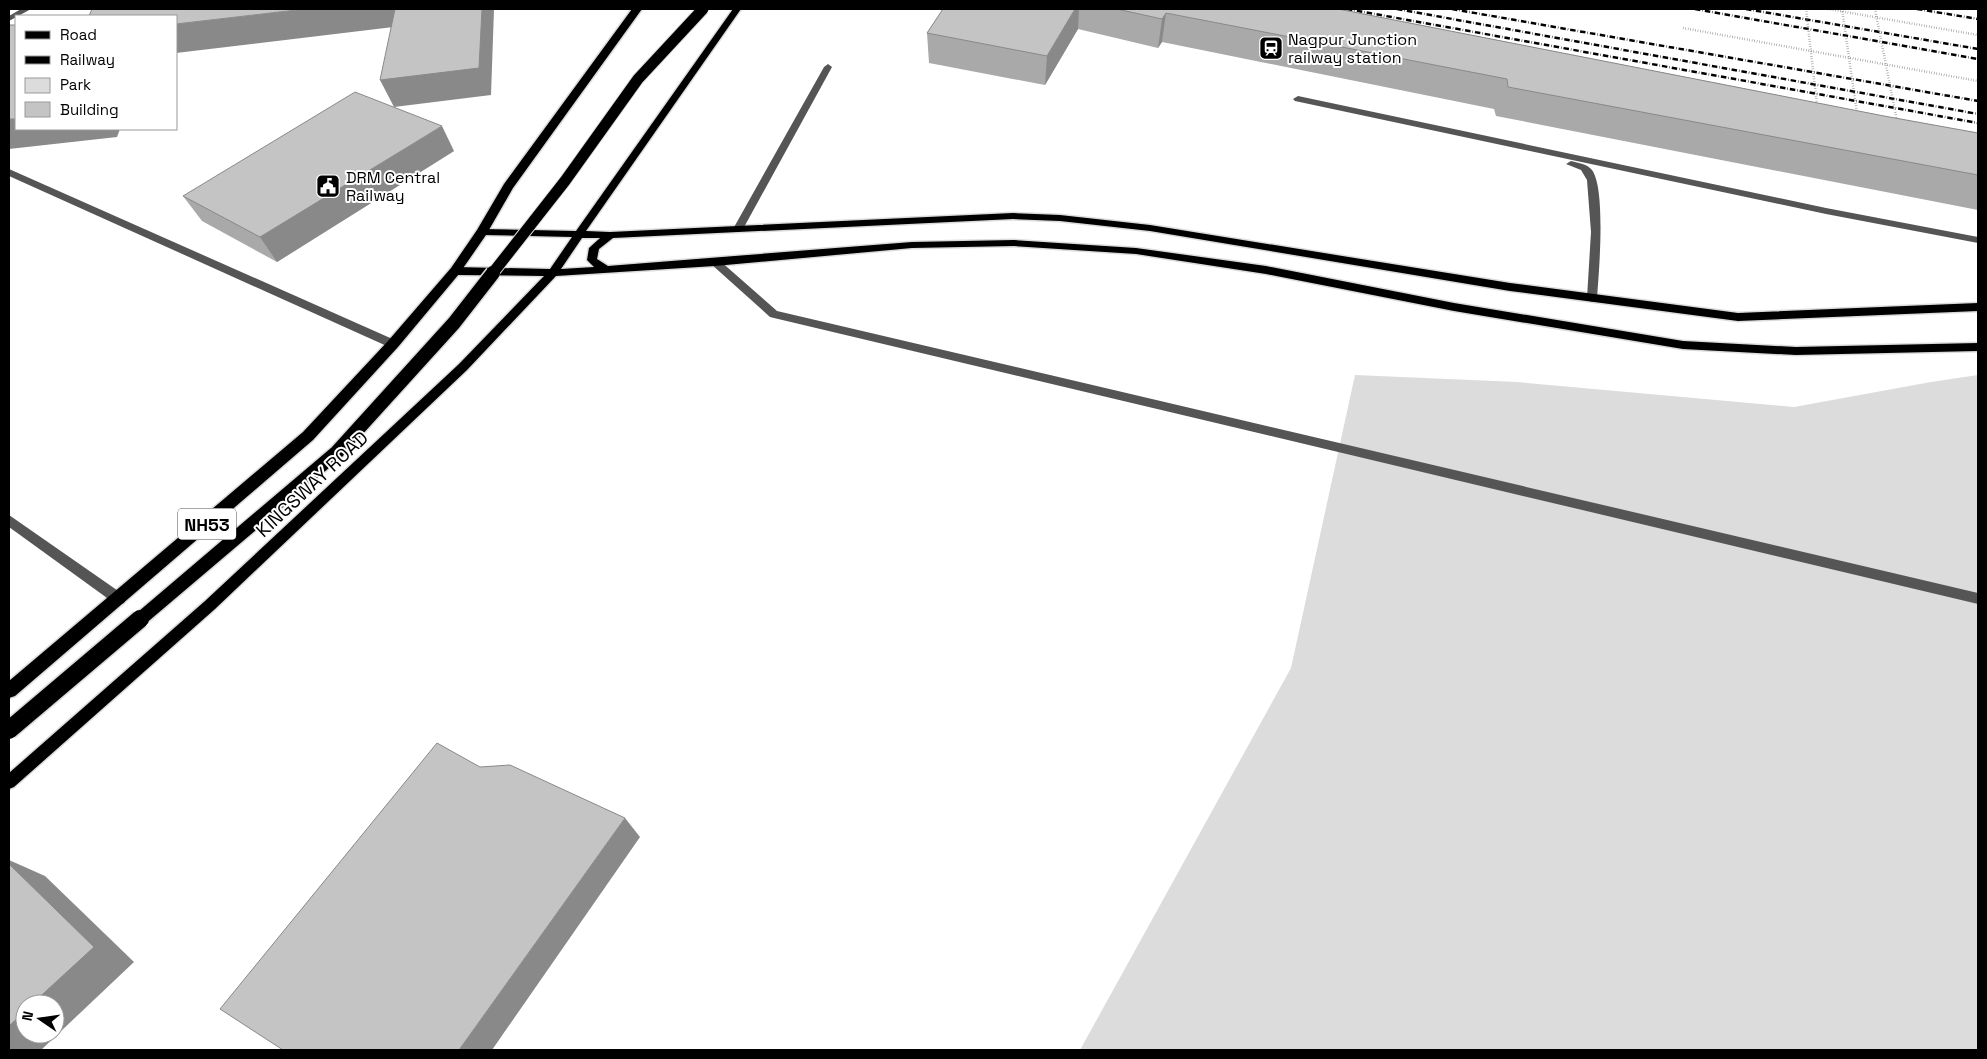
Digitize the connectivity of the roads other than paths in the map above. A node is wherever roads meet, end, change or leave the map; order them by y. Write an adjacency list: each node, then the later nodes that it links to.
1 (636, 9): 9 (highway)
2 (703, 9): 25 (highway, bridge)
3 (737, 9): 10 (main road, KINGSWAY ROAD)
4 (828, 67): 8 (street)
5 (1298, 99): 6 (street)
6 (1507, 144): 12 (street); 17 (street)
7 (9, 172): 19 (street)
8 (738, 229): 11 (main road); 17 (main road)
9 (482, 232): 10 (main road); 15 (highway)
10 (578, 234): 11 (main road); 16 (main road, KINGSWAY ROAD)
11 (610, 235): 14 (main road)
12 (1978, 240)
13 (715, 262): 14 (main road); 20 (main road); 23 (street)
14 (604, 269): 16 (main road)
15 (455, 271): 16 (main road); 19 (highway, NH53)
16 (553, 273): 26 (main road, KINGSWAY ROAD)
17 (1592, 298): 18 (main road)
18 (1978, 307)
19 (393, 344): 22 (highway, NH53)
20 (1978, 347)
21 (9, 520): 22 (street)
22 (119, 599): 24 (highway, NH53)
23 (1978, 599)
24 (9, 691)
25 (9, 730)
26 (9, 782)

